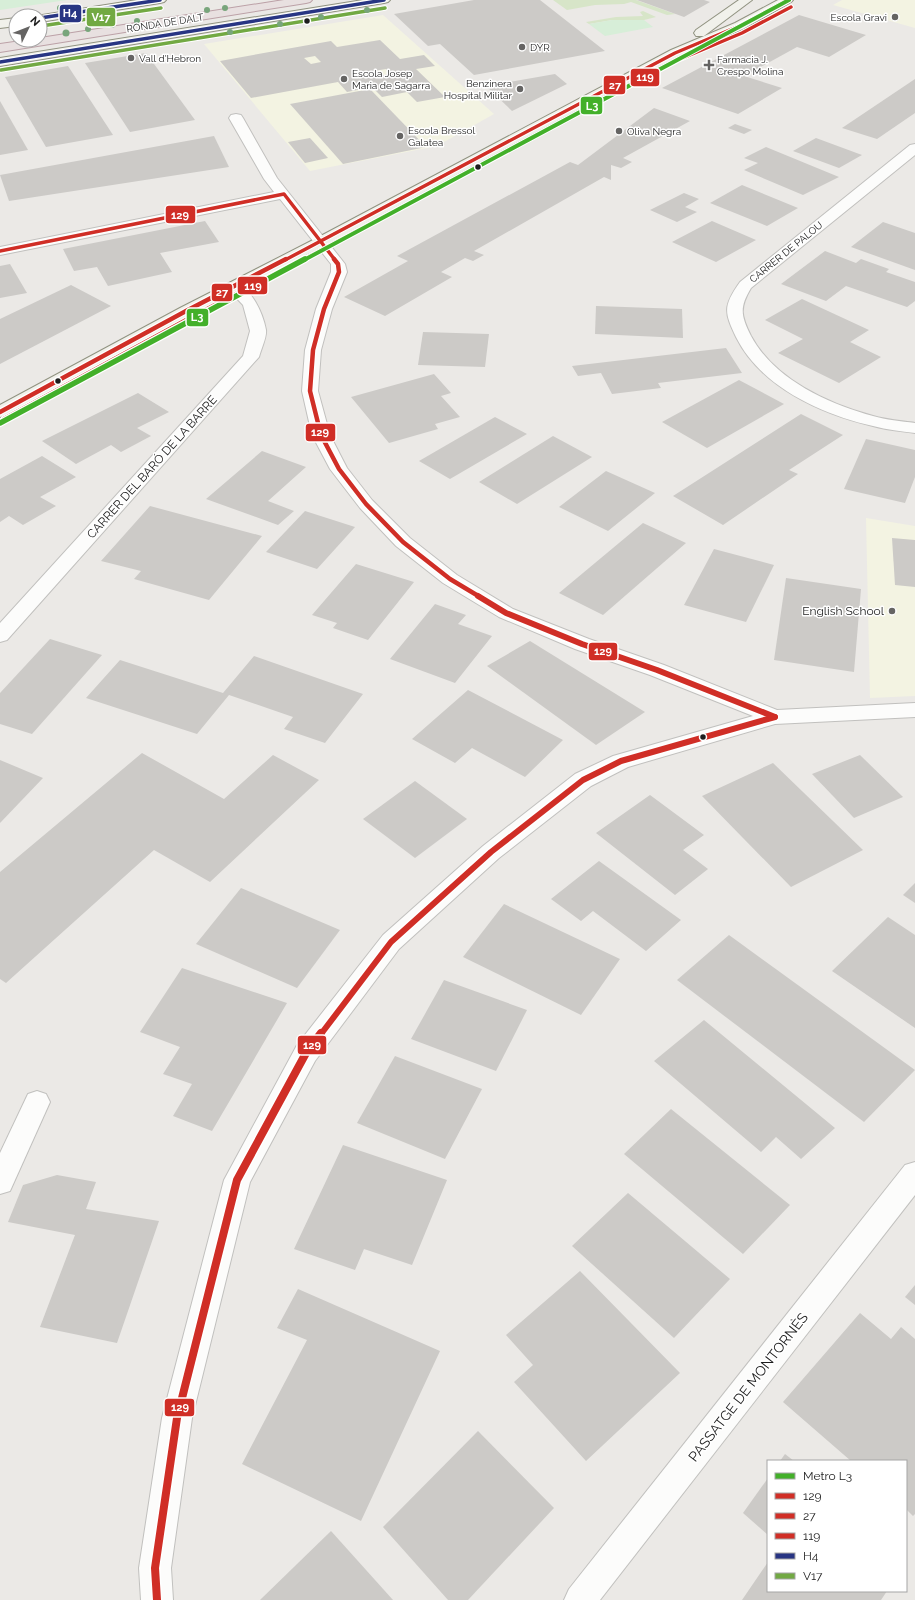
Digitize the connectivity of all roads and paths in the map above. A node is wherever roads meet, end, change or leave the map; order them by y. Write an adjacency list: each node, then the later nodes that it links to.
1 (160, 0): 7 (main road)
2 (306, 0): 9 (highway, RONDA DE DALT)
3 (384, 0): 11 (main road)
4 (746, 0): 10 (main road)
5 (787, 0): 10 (main road)
6 (171, 7): 8 (highway, RONDA DE DALT)
7 (48, 17)
8 (48, 27)
9 (0, 48)
10 (675, 53): 15 (main road)
11 (0, 62)
12 (236, 118): 14 (street)
13 (915, 148): 19 (street, CARRER DE PALOU)
14 (284, 194): 15 (street); 16 (street)
15 (320, 242): 17 (main road); 22 (street)
16 (0, 251)
17 (234, 287): 18 (main road); 20 (street, CARRER DEL BARÓ DE LA BARRE)
18 (0, 412)
19 (915, 428)
20 (0, 635)
21 (915, 710): 22 (street)
22 (775, 717): 26 (street)
23 (37, 1102): 25 (street)
24 (915, 1174): 27 (street, PASSATGE DE MONTORNÈS)
25 (0, 1182)
26 (157, 1600)
27 (580, 1600)

